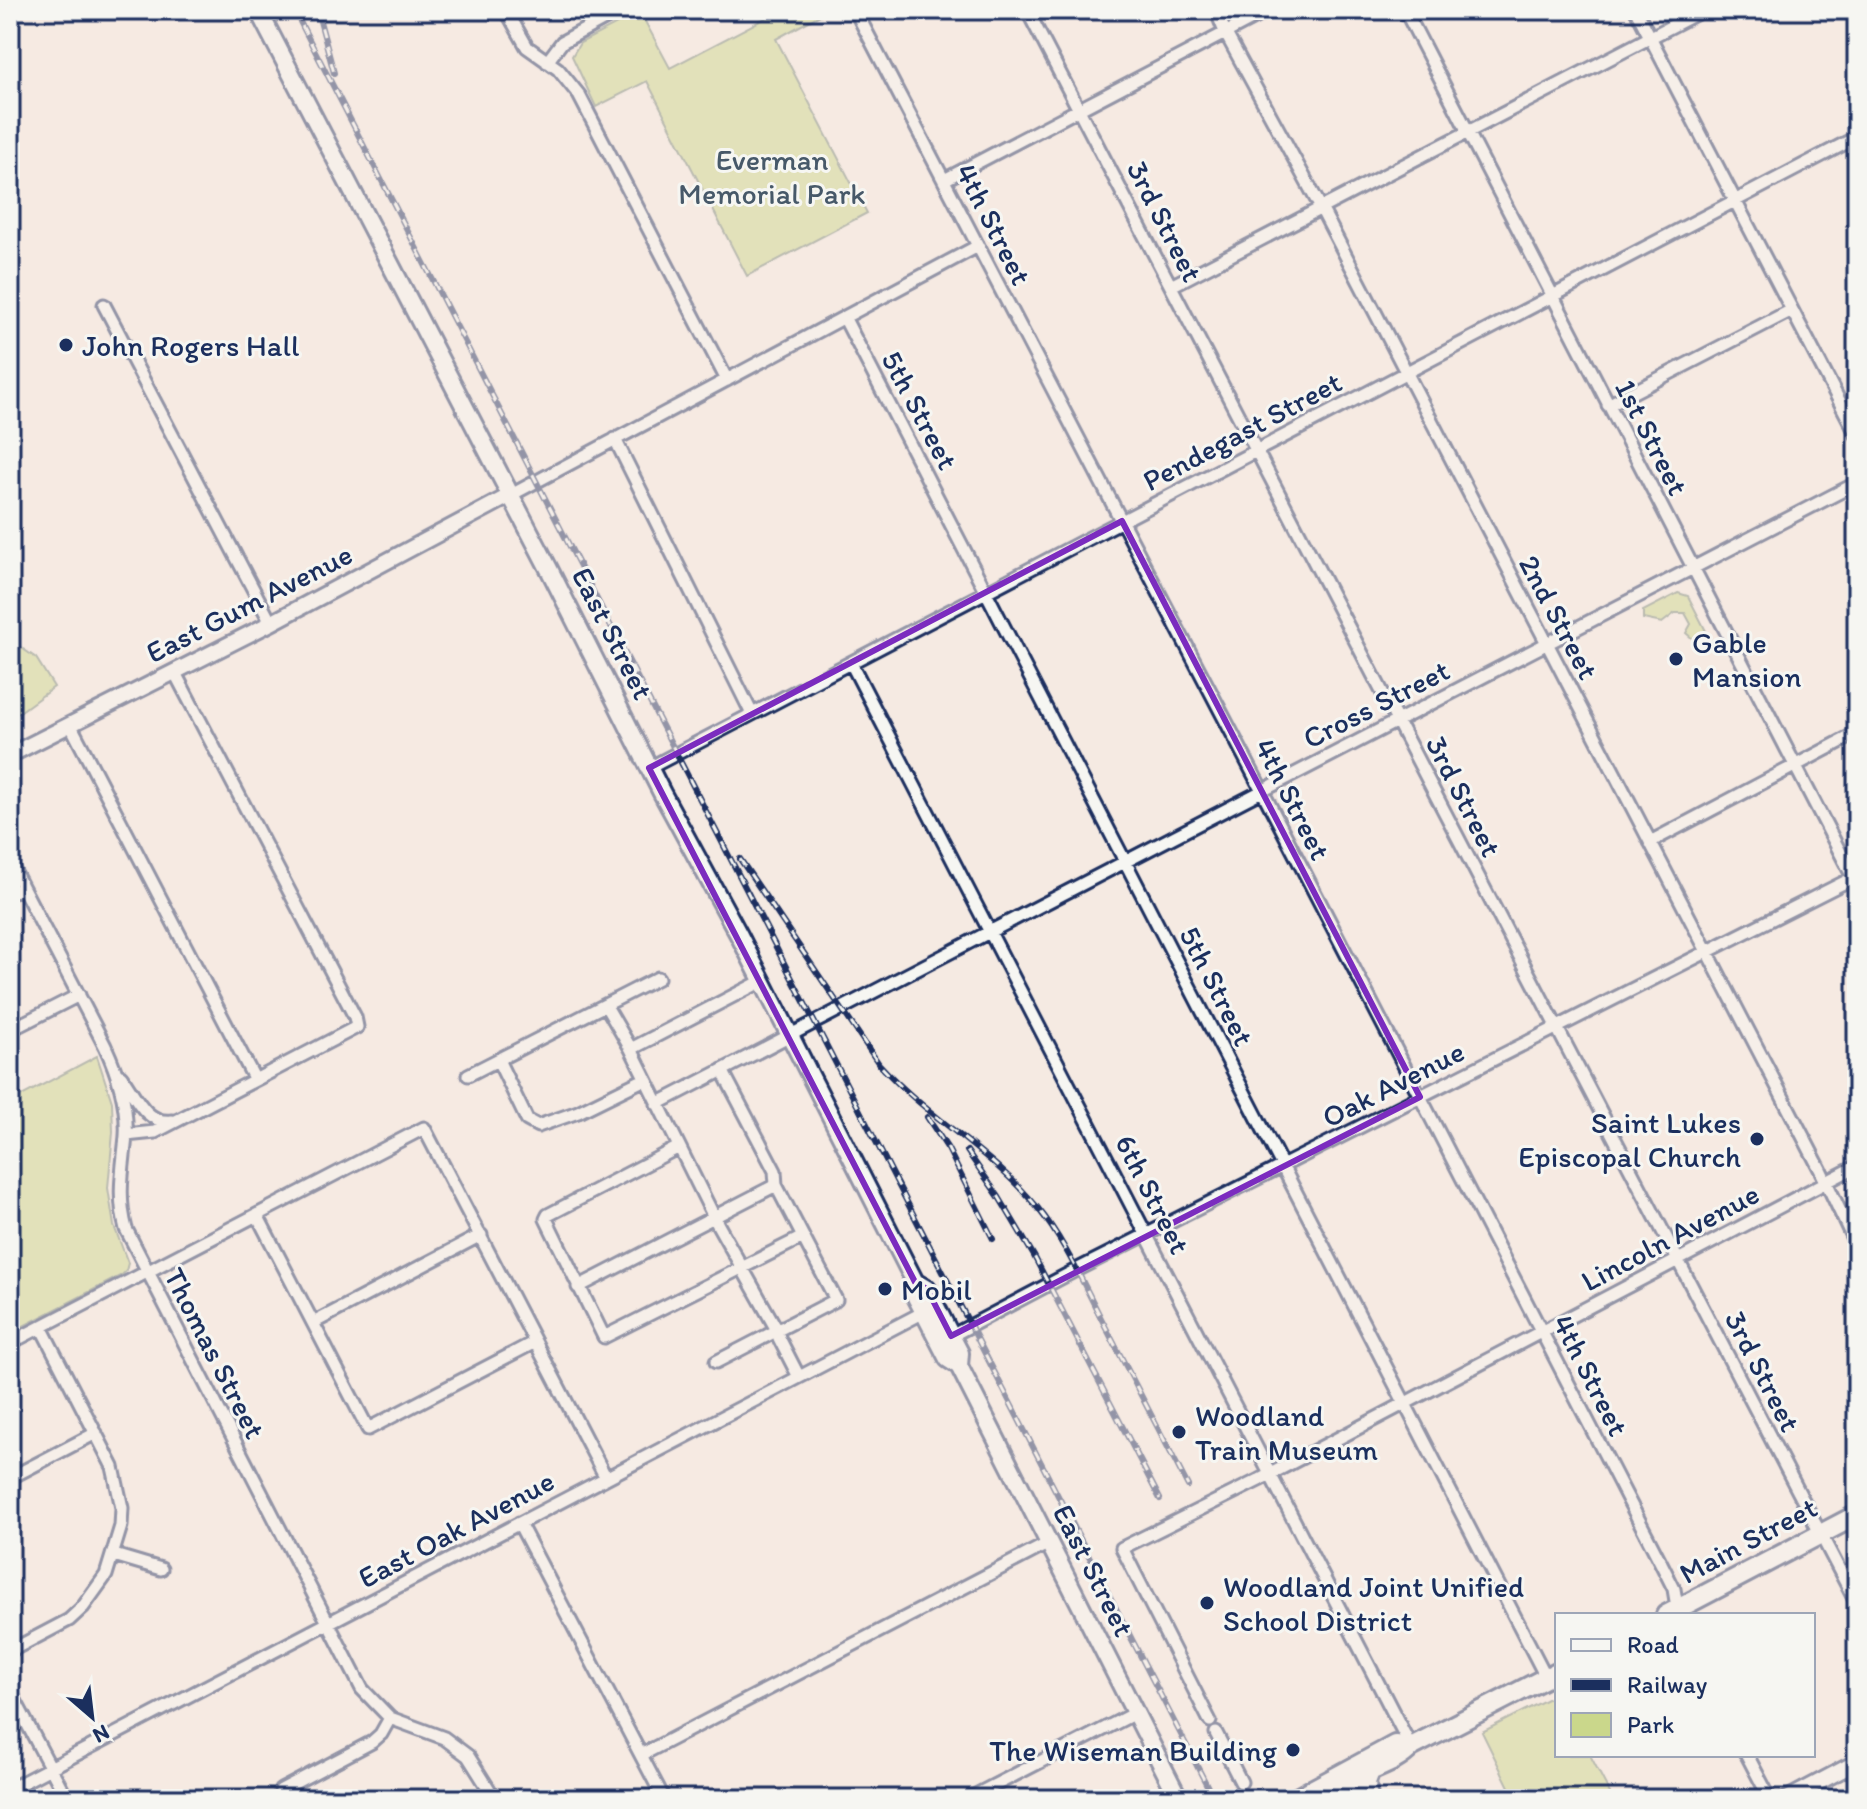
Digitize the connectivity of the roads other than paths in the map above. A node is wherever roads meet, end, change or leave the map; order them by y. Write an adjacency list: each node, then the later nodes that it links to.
1 (258, 10): 33 (main road, East Street)
2 (506, 10): 13 (street)
3 (621, 10): 13 (street)
4 (855, 10): 17 (street, 4th Street)
5 (1027, 10): 14 (street, 3rd Street)
6 (1216, 10): 11 (street, 2nd Street)
7 (1269, 10): 11 (street)
8 (1405, 10): 15 (street, 1st Street)
9 (1636, 10): 12 (street)
10 (1703, 10): 12 (street)
11 (1225, 32): 14 (street); 19 (street, 2nd Street)
12 (1650, 37): 15 (street); 18 (street)
13 (547, 62): 27 (street)
14 (1079, 110): 17 (street); 21 (street, 3rd Street)
15 (1468, 132): 19 (street); 22 (street, 1st Street)
16 (1857, 137): 18 (street, Pendegast Street)
17 (944, 180): 20 (street, 4th Street)
18 (1735, 201): 22 (street, Pendegast Street); 24 (street)
19 (1321, 208): 21 (street); 26 (street, 2nd Street)
20 (978, 246): 25 (street); 34 (street, 4th Street)
21 (1171, 286): 31 (street, 3rd Street)
22 (1553, 295): 26 (street, Pendegast Street); 28 (street, 1st Street)
23 (104, 305): 37 (street)
24 (1792, 310): 28 (street); 29 (street)
25 (844, 317): 27 (street); 36 (street, 5th Street)
26 (1405, 373): 31 (street, Pendegast Street); 38 (street, 2nd Street)
27 (727, 380): 30 (street)
28 (1608, 405): 35 (street, 1st Street)
29 (1857, 435)
30 (615, 439): 33 (street); 41 (street)
31 (1257, 450): 34 (street, Pendegast Street); 42 (street, 3rd Street)
32 (1857, 483): 35 (street, Cross Street)
33 (511, 495): 37 (street, East Gum Avenue); 47 (main road, East Street)
34 (1122, 521): 36 (street, Pendegast Street); 48 (street, 4th Street)
35 (1693, 569): 38 (street, Cross Street); 46 (street, 1st Street)
36 (987, 591): 39 (street, Pendegast Street); 50 (street, 5th Street)
37 (271, 623): 40 (street, East Gum Avenue)
38 (1546, 644): 42 (street, Cross Street); 49 (street, 2nd Street)
39 (851, 663): 41 (street, Pendegast Street); 55 (street, 6th Street)
40 (174, 671): 43 (street, East Gum Avenue); 70 (street)
41 (752, 714): 47 (street, Pendegast Street)
42 (1397, 720): 48 (street, Cross Street); 61 (street, 3rd Street)
43 (70, 724): 45 (street, East Gum Avenue); 70 (street)
44 (1857, 733): 46 (street)
45 (10, 755)
46 (1795, 765): 49 (street); 52 (street, 1st Street)
47 (649, 768): 58 (main road, East Street)
48 (1262, 790): 50 (street, Cross Street); 71 (street, 4th Street)
49 (1650, 842): 56 (street, 2nd Street)
50 (1126, 861): 55 (street, Cross Street); 76 (street, 5th Street)
51 (10, 863): 53 (street, Thomas Street)
52 (1856, 879): 56 (street, Oak Avenue)
53 (22, 887): 54 (street); 59 (street, Thomas Street)
54 (10, 894)
55 (990, 931): 63 (street, Cross Street); 83 (street, 6th Street)
56 (1708, 953): 61 (street, Oak Avenue); 78 (street, 2nd Street)
57 (658, 978): 60 (street)
58 (762, 981): 63 (main road, East Street); 64 (street)
59 (79, 995): 62 (street); 66 (street, Thomas Street)
60 (606, 1006): 64 (street); 65 (street)
61 (1557, 1028): 71 (street, Oak Avenue); 86 (street, 3rd Street)
62 (10, 1030)
63 (790, 1035): 67 (street, Cross Street); 89 (main road, East Street)
64 (631, 1049): 69 (street)
65 (498, 1060): 68 (street); 69 (street)
66 (114, 1066): 73 (street); 74 (street, Thomas Street)
67 (722, 1070): 72 (street, Cross Street); 79 (street)
68 (468, 1075)
69 (645, 1079): 72 (street)
70 (255, 1080): 73 (street)
71 (1420, 1097): 76 (street, Oak Avenue); 95 (street, 4th Street)
72 (657, 1104): 75 (street)
73 (177, 1121): 74 (street)
74 (126, 1135): 88 (street, Thomas Street)
75 (679, 1147): 81 (street); 90 (street)
76 (1283, 1166): 83 (street, Oak Avenue); 102 (street, 5th Street)
77 (1857, 1166): 78 (street, Lincoln Avenue)
78 (1827, 1182): 85 (street, 2nd Street); 86 (street, Lincoln Avenue)
79 (776, 1185): 81 (street); 84 (street)
80 (257, 1215): 82 (street); 88 (street); 92 (street)
81 (715, 1216): 87 (street); 90 (street)
82 (481, 1235): 92 (street); 97 (street)
83 (1147, 1235): 96 (street, Oak Avenue); 104 (street, 6th Street)
84 (803, 1237): 87 (street); 94 (street)
85 (1857, 1247)
86 (1678, 1260): 95 (street, Lincoln Avenue); 109 (street, 3rd Street)
87 (740, 1268): 90 (street); 94 (street)
88 (147, 1272): 93 (street); 115 (street, Thomas Street)
89 (915, 1282): 91 (main road, East Street); 96 (main road, East Street)
90 (578, 1287)
91 (924, 1312): 100 (main road, East Street); 101 (street, East Oak Avenue)
92 (313, 1323): 97 (street)
93 (41, 1327): 98 (street); 103 (street)
94 (777, 1330): 99 (street); 101 (street)
95 (1541, 1332): 102 (street, Lincoln Avenue); 114 (street, 4th Street)
96 (951, 1336): 100 (main road, East Street)
97 (535, 1342): 106 (street)
98 (10, 1343)
99 (716, 1362)
100 (959, 1366): 110 (main road, East Street)
101 (799, 1377): 106 (street, East Oak Avenue)
102 (1405, 1403): 104 (street, Lincoln Avenue); 117 (street, 5th Street)
103 (96, 1433): 105 (street); 111 (street)
104 (1271, 1473): 121 (street, Lincoln Avenue); 123 (street, 6th Street)
105 (10, 1478)
106 (606, 1478): 108 (street, East Oak Avenue)
107 (1857, 1515): 109 (main road, Main Street)
108 (519, 1523): 115 (street, East Oak Avenue); 124 (street)
109 (1820, 1533): 113 (street, 3rd Street); 114 (main road, Main Street)
110 (1049, 1543): 119 (main road, East Street); 124 (street)
111 (114, 1555): 112 (street); 116 (street)
112 (161, 1569)
113 (1857, 1604)
114 (1674, 1613)
115 (327, 1623): 120 (street, Thomas Street); 127 (street, East Oak Avenue)
116 (10, 1651)
117 (1552, 1674): 123 (main road)
118 (10, 1691): 127 (street)
119 (1135, 1713): 136 (street); 137 (main road, East Street)
120 (390, 1718): 132 (street); 134 (street, Thomas Street)
121 (1210, 1721)
122 (1216, 1733): 129 (street)
123 (1413, 1746): 128 (main road); 138 (main road)
124 (641, 1755): 135 (street)
125 (1748, 1757): 141 (street)
126 (1857, 1762): 142 (street)
127 (51, 1767): 130 (street, East Oak Avenue); 133 (street)
128 (1369, 1774): 131 (main road); 140 (main road)
129 (1241, 1782)
130 (10, 1789)
131 (1346, 1789): 139 (main road); 140 (main road)
132 (281, 1790)
133 (67, 1799)
134 (495, 1799)
135 (664, 1799)
136 (968, 1799)
137 (1179, 1799)
138 (1295, 1799)
139 (1329, 1799)
140 (1367, 1799)
141 (1770, 1799)
142 (1787, 1799)

